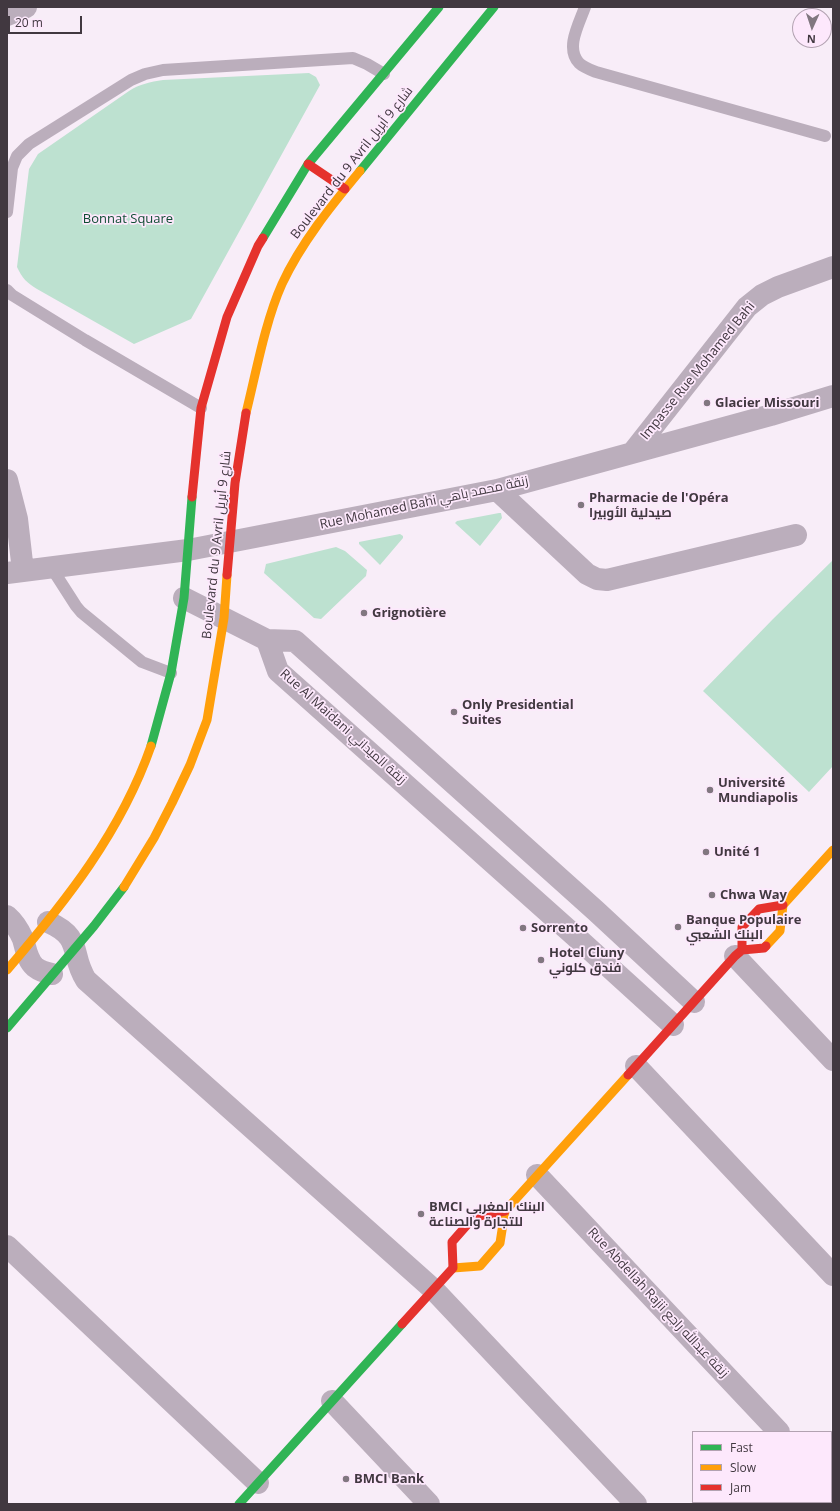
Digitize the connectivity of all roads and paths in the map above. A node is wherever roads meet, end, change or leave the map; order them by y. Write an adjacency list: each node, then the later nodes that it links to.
1 (26, 7): 5 (street)
2 (439, 7): 6 (street, Boulevard du 9 Avril شارع 9 أبريل)
3 (494, 7): 9 (street, Boulevard du 9 Avril شارع 9 أبريل)
4 (585, 7): 7 (lane)
5 (7, 15)
6 (384, 74): 8 (street, Boulevard du 9 Avril شارع 9 أبريل); 10 (lane)
7 (824, 136)
8 (308, 164): 9 (street); 14 (street, Boulevard du 9 Avril شارع 9 أبريل)
9 (345, 189): 19 (street, Boulevard du 9 Avril شارع 9 أبريل)
10 (7, 212)
11 (833, 267): 15 (street, Impasse Rue Mohamed Bahi)
12 (7, 290): 14 (lane)
13 (833, 396): 15 (street, Rue Mohamed Bahi زنقة محمد باهي)
14 (201, 408): 20 (street, Boulevard du 9 Avril شارع 9 أبريل)
15 (633, 452): 17 (street, Rue Mohamed Bahi زنقة محمد باهي)
16 (7, 480): 22 (street)
17 (497, 490): 18 (street); 19 (street, Rue Mohamed Bahi زنقة محمد باهي)
18 (796, 535)
19 (230, 542): 20 (street, Rue Mohamed Bahi زنقة محمد باهي); 24 (street, Boulevard du 9 Avril شارع 9 أبريل)
20 (188, 550): 21 (street, Rue Mohamed Bahi زنقة محمد باهي); 23 (street, Boulevard du 9 Avril شارع 9 أبريل)
21 (51, 567): 22 (street, Rue Mohamed Bahi زنقة محمد باهي); 26 (lane)
22 (15, 572)
23 (184, 598): 24 (street); 26 (street, Boulevard du 9 Avril شارع 9 أبريل)
24 (224, 618): 25 (street); 35 (street, Boulevard du 9 Avril شارع 9 أبريل)
25 (267, 640): 27 (street); 28 (street, Rue Al Maidani زنقة الميداني)
26 (171, 673): 33 (street, Boulevard du 9 Avril شارع 9 أبريل)
27 (369, 708): 28 (street); 31 (street)
28 (349, 734): 34 (street, Rue Al Maidani زنقة الميداني)
29 (833, 850): 30 (street)
30 (783, 905): 37 (street); 37 (street)
31 (596, 911): 34 (street); 40 (street)
32 (7, 916): 36 (street)
33 (48, 922): 35 (street); 36 (street, Boulevard du 9 Avril شارع 9 أبريل)
34 (575, 936): 41 (street, Rue Al Maidani زنقة الميداني)
35 (75, 947): 39 (street, Boulevard du 9 Avril شارع 9 أبريل); 50 (street)
36 (26, 950): 38 (street, Boulevard du 9 Avril شارع 9 أبريل); 39 (street)
37 (738, 953): 40 (street); 43 (street)
38 (7, 970)
39 (52, 974): 42 (street, Boulevard du 9 Avril شارع 9 أبريل)
40 (694, 1002): 41 (street)
41 (673, 1025): 44 (street)
42 (7, 1028)
43 (833, 1060)
44 (636, 1066): 45 (street); 49 (street)
45 (537, 1175): 46 (street); 52 (street, Rue Abdellah Rajii زنقة عبدالله راجع)
46 (505, 1211): 48 (street); 48 (street)
47 (7, 1246): 53 (street)
48 (453, 1268): 50 (street)
49 (833, 1275)
50 (434, 1290): 51 (street); 56 (street)
51 (332, 1401): 53 (street); 55 (street)
52 (778, 1431)
53 (258, 1483): 54 (street)
54 (239, 1504)
55 (430, 1504)
56 (636, 1504)

